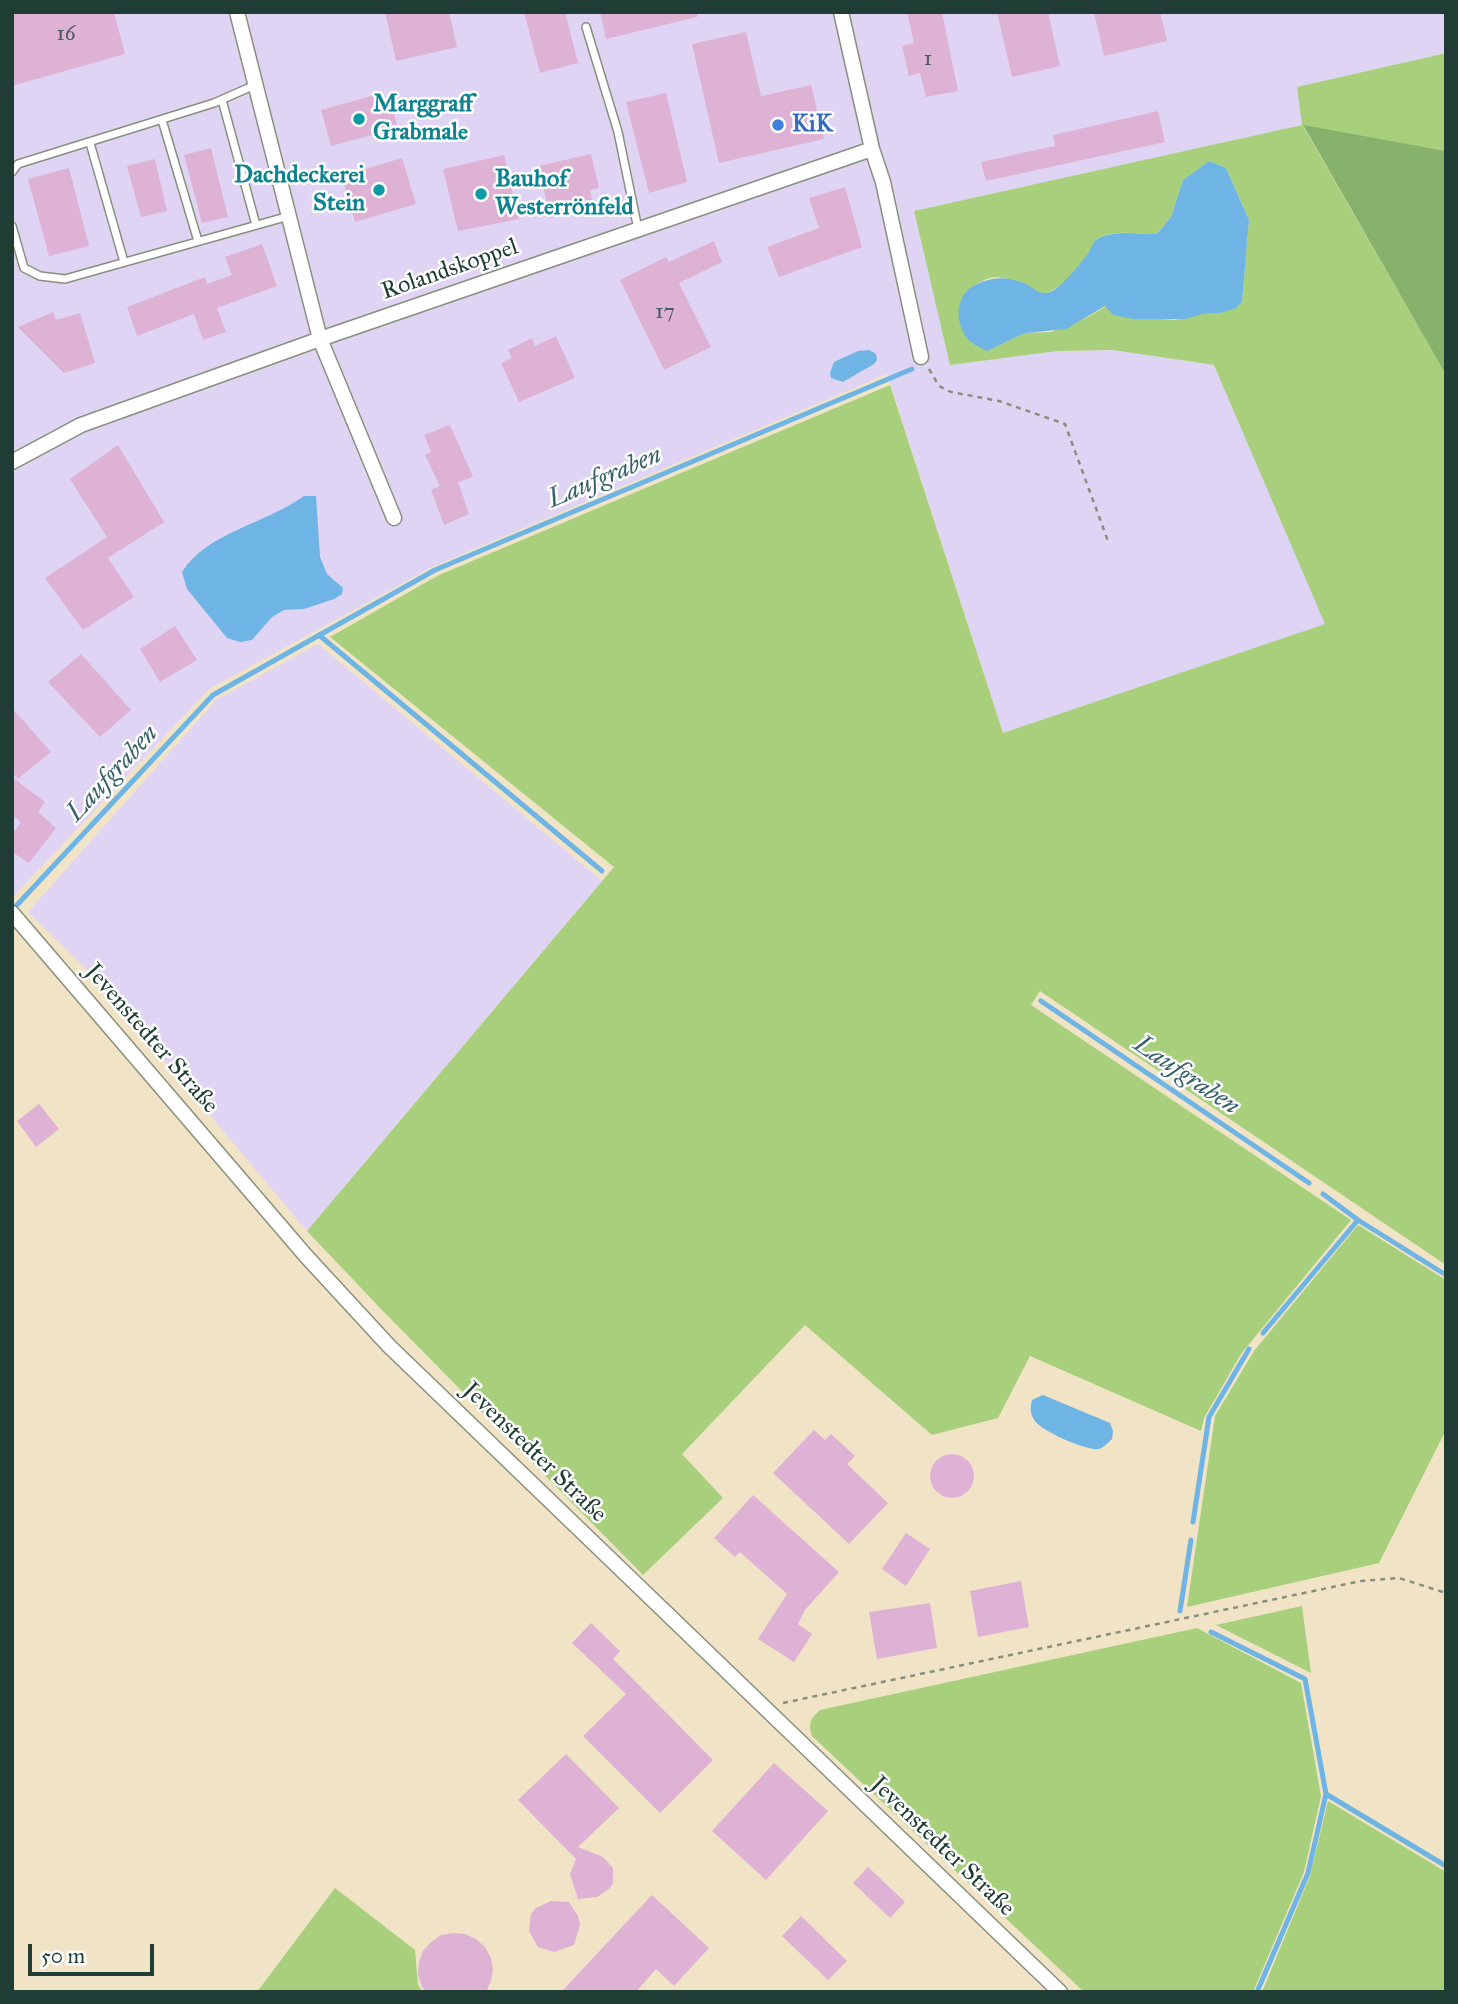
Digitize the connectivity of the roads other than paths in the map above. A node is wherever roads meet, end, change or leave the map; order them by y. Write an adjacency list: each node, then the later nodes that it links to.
1 (237, 12): 4 (street)
2 (841, 12): 8 (street)
3 (586, 27): 13 (lane)
4 (255, 85): 5 (lane); 10 (street)
5 (222, 100): 6 (lane); 11 (lane)
6 (162, 120): 7 (lane); 14 (lane)
7 (90, 143): 9 (lane); 15 (lane)
8 (872, 149): 13 (street, Rolandskoppel); 17 (street)
9 (12, 172)
10 (289, 216): 11 (lane); 16 (street)
11 (256, 225): 14 (lane)
12 (12, 226): 15 (lane)
13 (638, 229): 16 (street, Rolandskoppel)
14 (198, 241): 15 (lane)
15 (124, 262)
16 (320, 339): 18 (street, Rolandskoppel); 19 (street)
17 (921, 357)
18 (12, 462)
19 (394, 518)
20 (12, 913): 21 (street, Jevenstedter Straße)
21 (1060, 1992)

